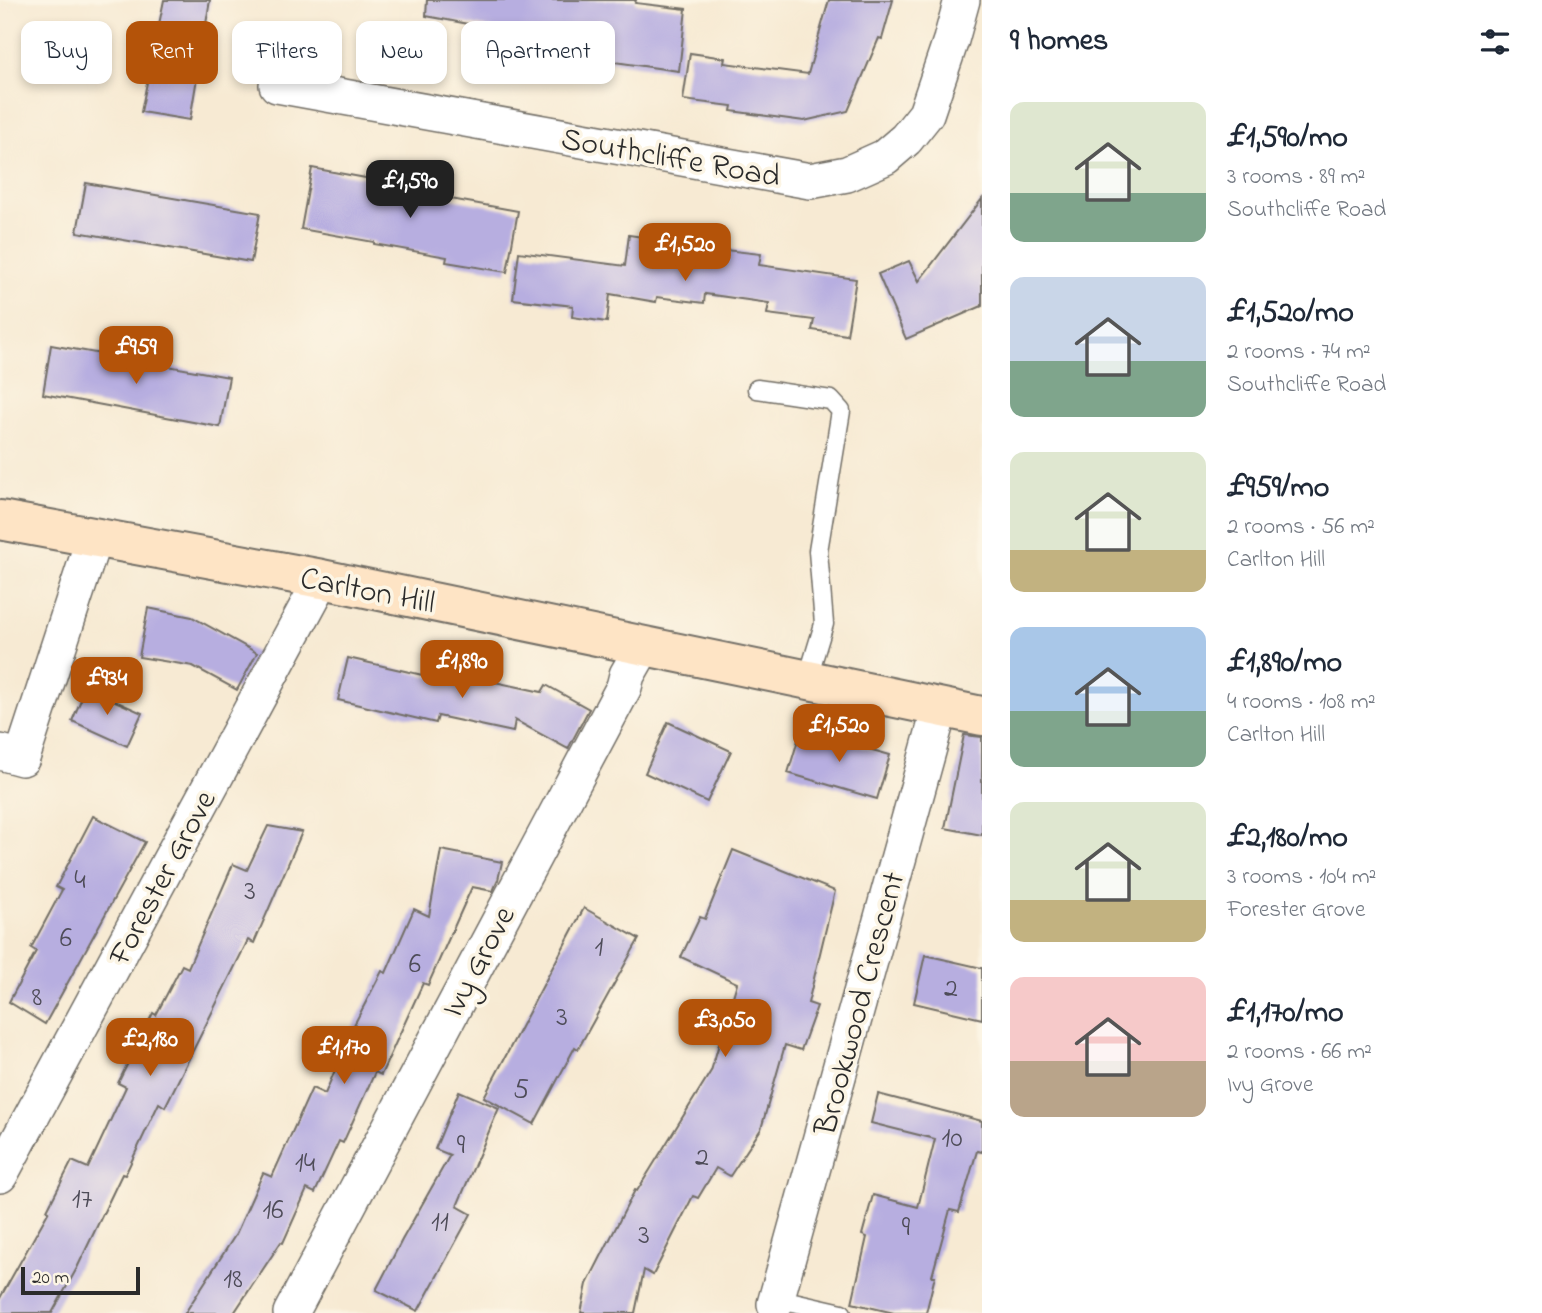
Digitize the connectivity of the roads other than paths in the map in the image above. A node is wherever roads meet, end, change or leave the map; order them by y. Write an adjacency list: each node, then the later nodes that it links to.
1 (962, 0): 2 (street, Southcliffe Road)
2 (277, 85)
3 (757, 389): 8 (lane)
4 (0, 520): 5 (main road, Carlton Hill)
5 (94, 538): 6 (main road, Carlton Hill); 11 (street)
6 (322, 579): 7 (main road, Carlton Hill); 12 (street, Forester Grove)
7 (643, 647): 8 (main road, Carlton Hill); 14 (street, Ivy Grove)
8 (807, 680): 9 (main road, Carlton Hill)
9 (940, 708): 10 (main road, Carlton Hill); 13 (street, Brookwood Crescent)
10 (982, 716)
11 (0, 752)
12 (0, 1175)
13 (775, 1301): 15 (lane, Brookwood Crescent)
14 (291, 1313)
15 (842, 1313)

